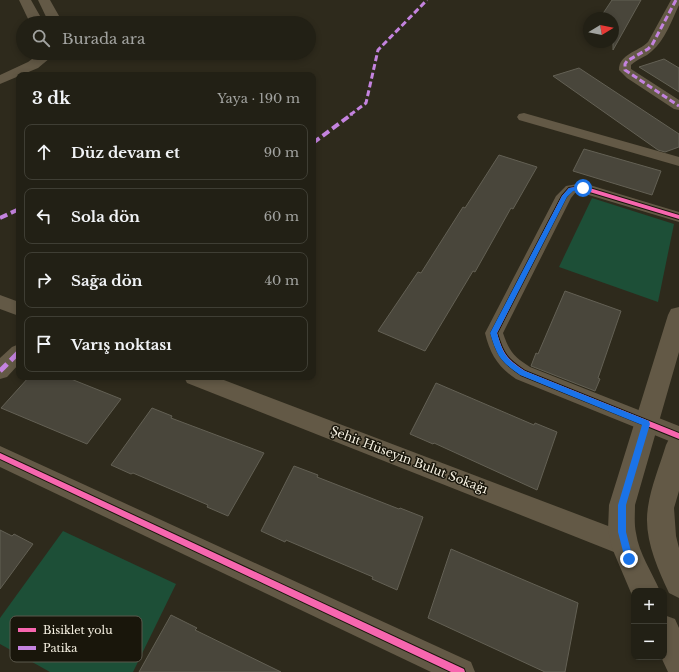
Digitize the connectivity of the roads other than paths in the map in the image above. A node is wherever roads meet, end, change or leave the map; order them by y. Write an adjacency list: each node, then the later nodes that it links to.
1 (25, 0): 4 (street)
2 (44, 0): 5 (street)
3 (676, 0): 12 (street)
4 (33, 16)
5 (52, 16)
6 (20, 60): 8 (street)
7 (40, 60): 9 (street)
8 (0, 70)
9 (18, 72)
10 (16, 73): 11 (street)
11 (0, 80)
12 (679, 106)
13 (524, 117): 14 (street)
14 (679, 162)
15 (679, 217): 22 (street)
16 (0, 302): 17 (street)
17 (16, 308)
18 (679, 315): 22 (street)
19 (16, 355): 20 (street)
20 (0, 371)
21 (202, 380): 26 (street, Şehit Hüseyin Bulut Sokağı)
22 (646, 424): 23 (street); 26 (street)
23 (679, 436)
24 (679, 445): 27 (street)
25 (0, 456): 31 (street)
26 (624, 544): 28 (street)
27 (679, 583)
28 (644, 588)
29 (667, 636): 30 (street)
30 (679, 661)
31 (461, 672)

